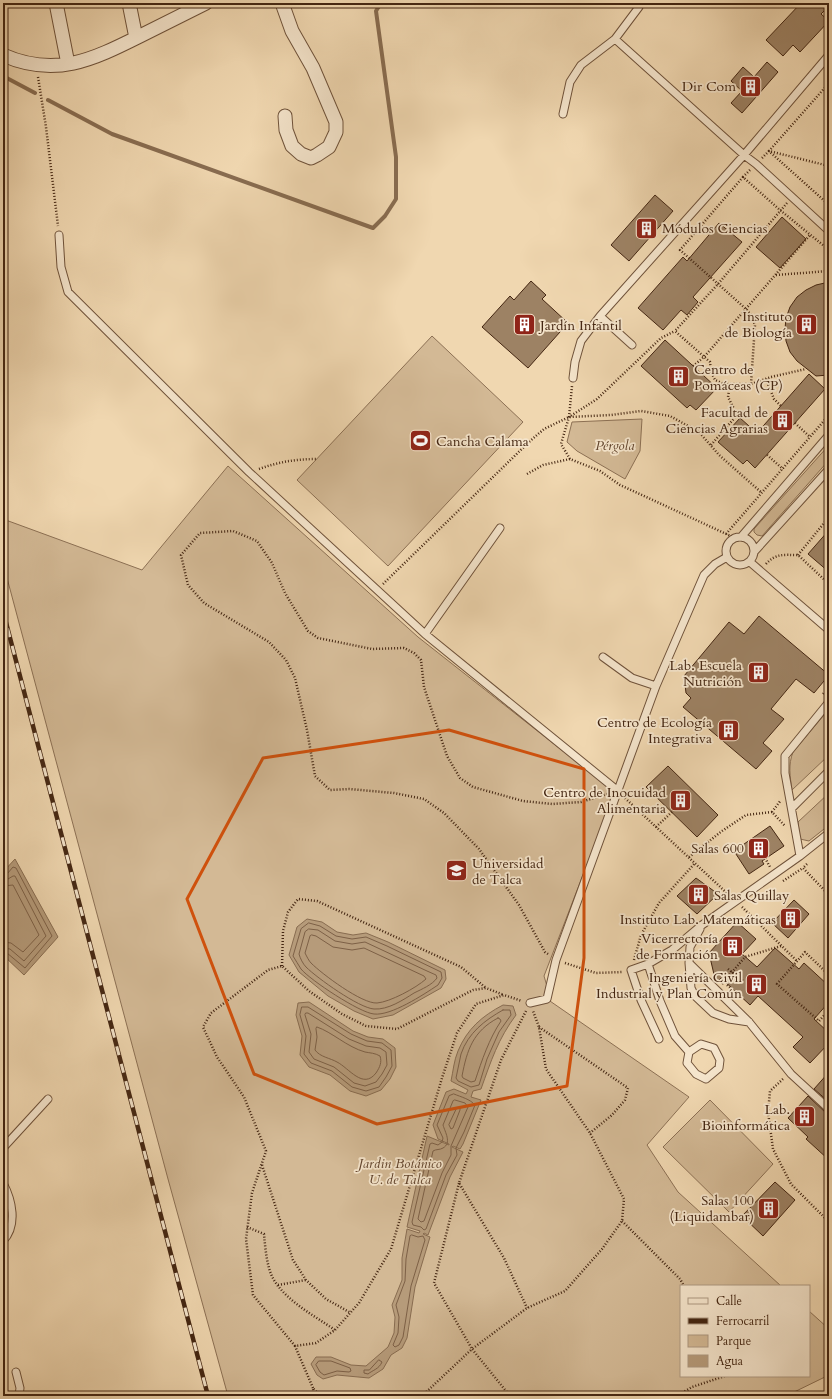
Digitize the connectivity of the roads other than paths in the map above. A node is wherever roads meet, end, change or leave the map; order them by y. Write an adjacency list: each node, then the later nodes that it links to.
1 (56, 3): 10 (street)
2 (129, 3): 6 (street)
3 (282, 3): 12 (street)
4 (204, 4): 6 (street)
5 (639, 7): 7 (lane)
6 (136, 38): 10 (street)
7 (615, 39): 11 (lane); 13 (lane)
8 (3, 55): 10 (street)
9 (829, 55): 13 (lane)
10 (68, 64)
11 (563, 114)
12 (285, 116)
13 (744, 155): 14 (lane); 16 (lane)
14 (829, 231)
15 (59, 235): 27 (lane)
16 (600, 316): 17 (lane); 18 (lane)
17 (632, 345)
18 (573, 378)
19 (829, 435): 22 (lane)
20 (829, 469): 23 (lane)
21 (500, 528): 27 (lane)
22 (738, 538): 23 (lane); 24 (lane)
23 (754, 552): 25 (lane)
24 (727, 557): 25 (lane); 29 (lane)
25 (750, 562): 26 (lane)
26 (829, 630)
27 (424, 634): 32 (lane)
28 (603, 657): 29 (lane)
29 (656, 686): 32 (lane)
30 (829, 702): 33 (lane)
31 (829, 770): 33 (lane)
32 (618, 791): 39 (lane)
33 (792, 808): 35 (lane)
34 (829, 833): 35 (lane)
35 (800, 856): 36 (lane)
36 (702, 925): 37 (lane); 38 (lane)
37 (689, 963): 40 (lane); 40 (lane)
38 (648, 964): 41 (lane); 42 (lane)
39 (530, 1003)
40 (749, 1022): 44 (lane)
41 (659, 1039)
42 (688, 1052): 42 (lane)
43 (48, 1099): 45 (lane)
44 (829, 1109)
45 (3, 1148)
46 (3, 1183): 47 (lane)
47 (3, 1241)
48 (16, 1372): 49 (lane)
49 (19, 1396)

